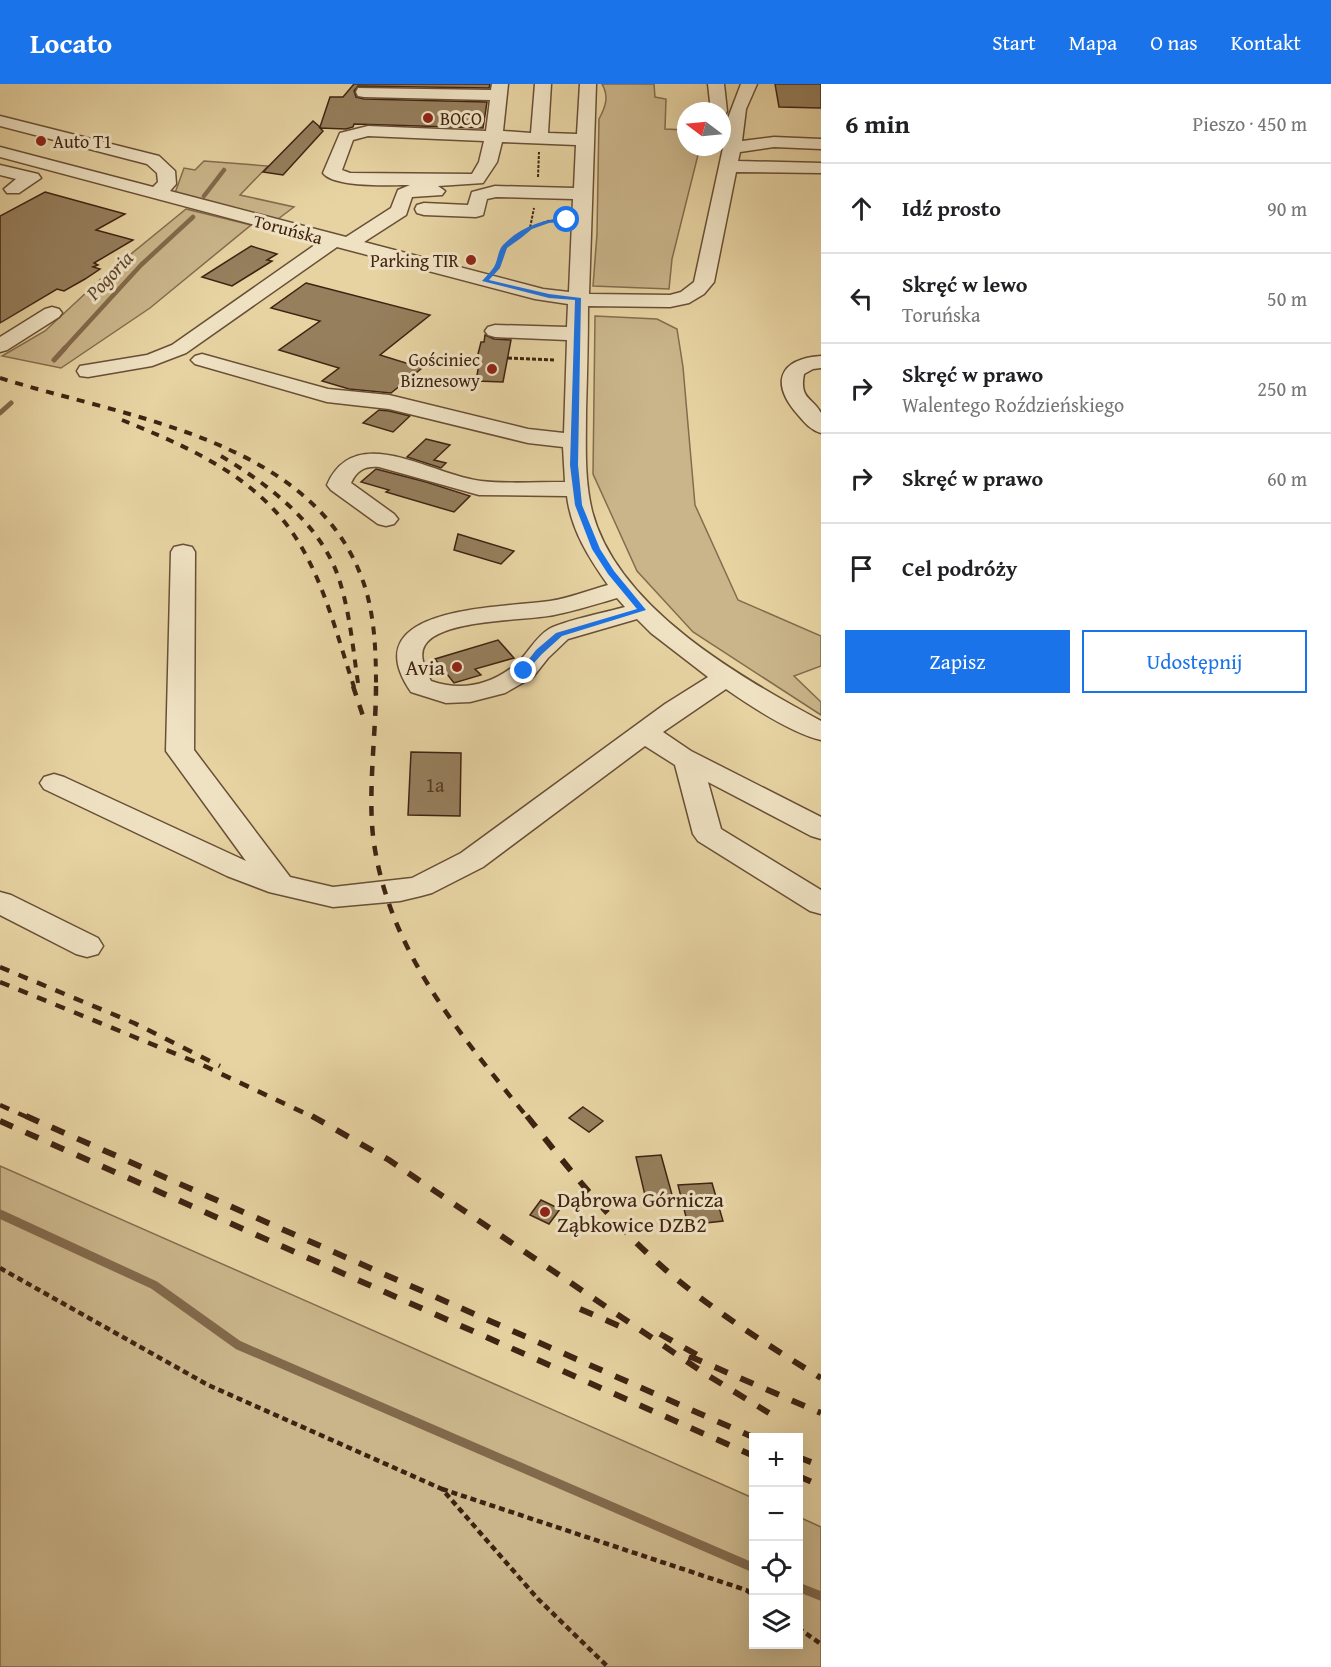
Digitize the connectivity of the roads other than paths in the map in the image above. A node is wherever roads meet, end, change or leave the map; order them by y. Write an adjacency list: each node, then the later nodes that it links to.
1 (543, 84): 10 (street)
2 (588, 84): 11 (street)
3 (716, 84): 7 (street)
4 (749, 84): 15 (street)
5 (499, 90): 6 (street); 9 (street)
6 (364, 92)
7 (718, 102)
8 (0, 121): 20 (street)
9 (493, 136): 9 (street); 10 (street)
10 (539, 138): 11 (street)
11 (586, 140): 21 (street)
12 (821, 144): 15 (street)
13 (0, 152): 20 (street, Toruńska)
14 (821, 153): 15 (street)
15 (731, 155): 17 (street)
16 (731, 156): 25 (street, Toruńska)
17 (821, 168)
18 (0, 170): 22 (street)
19 (461, 191): 24 (street)
20 (155, 194): 24 (street, Toruńska)
21 (583, 194): 23 (street); 25 (street)
22 (5, 198)
23 (424, 209)
24 (340, 243): 25 (street, Toruńska); 32 (street)
25 (578, 298): 28 (street)
26 (52, 313): 29 (street)
27 (495, 331): 28 (street)
28 (566, 334): 34 (street)
29 (0, 346)
30 (202, 360): 34 (street)
31 (821, 362): 33 (street)
32 (88, 371)
33 (821, 426)
34 (574, 441): 35 (street)
35 (575, 489): 36 (street); 38 (street)
36 (386, 519)
37 (183, 552): 46 (street)
38 (624, 589): 39 (street); 39 (street)
39 (642, 610): 40 (street)
40 (726, 678): 41 (street); 42 (street)
41 (821, 732)
42 (645, 733): 43 (street); 46 (street)
43 (688, 761): 45 (street); 48 (street)
44 (54, 783): 46 (street)
45 (821, 829)
46 (280, 885)
47 (0, 902): 49 (street)
48 (821, 904)
49 (87, 946)

